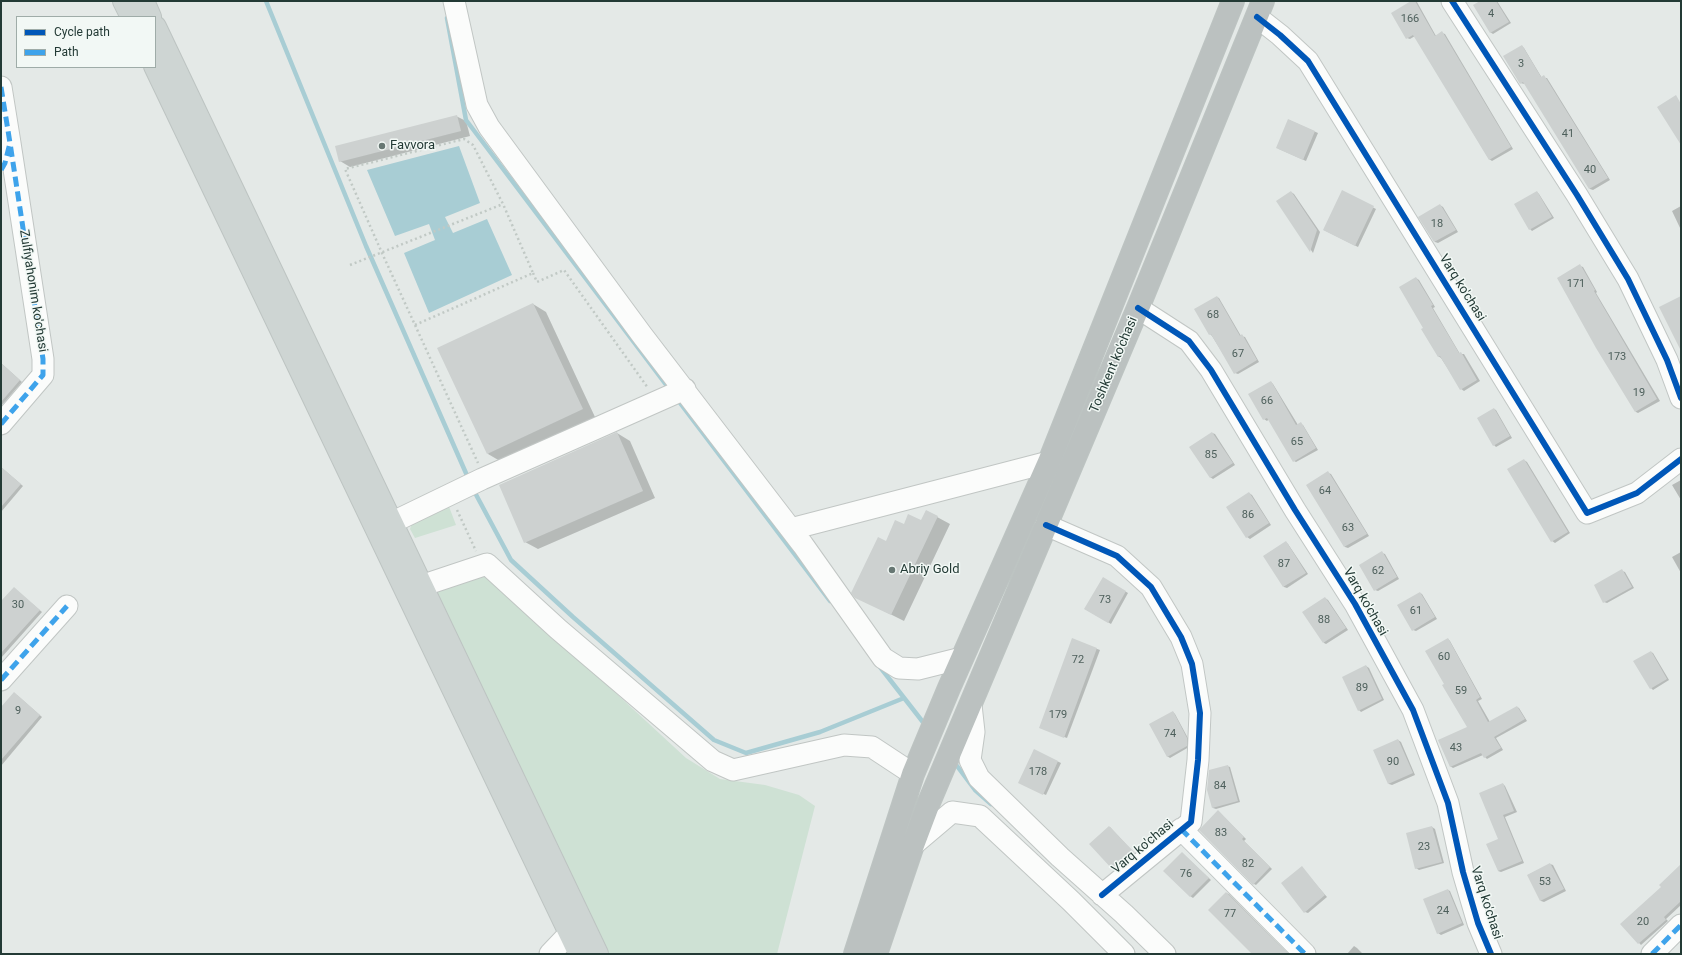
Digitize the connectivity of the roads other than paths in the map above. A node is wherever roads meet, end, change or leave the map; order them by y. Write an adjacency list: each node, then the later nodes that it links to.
1 (124, 1): 7 (main road)
2 (143, 1): 8 (main road)
3 (454, 1): 15 (street)
4 (1233, 1): 19 (highway, Toshkent ko'chasi)
5 (1452, 1): 16 (street)
6 (1260, 9): 14 (highway, Toshkent ko'chasi); 18 (street, Varq ko'chasi)
7 (132, 16)
8 (150, 16)
9 (156, 29): 20 (main road)
10 (156, 68): 33 (main road)
11 (1, 87): 12 (street, Zulfiyahonim ko'chasi)
12 (10, 143): 13 (street, Zulfiyahonim ko'chasi); 17 (street, Zulfiyahonim ko'chasi)
13 (1, 170)
14 (1138, 308): 21 (highway, Toshkent ko'chasi); 42 (street, Varq ko'chasi)
15 (685, 389): 20 (street); 22 (street)
16 (1681, 398)
17 (1, 424)
18 (1681, 459)
19 (1049, 462): 22 (street); 25 (highway, Toshkent ko'chasi)
20 (391, 523): 23 (main road)
21 (1046, 525): 27 (highway, Toshkent ko'chasi); 29 (street, Varq ko'chasi)
22 (791, 529): 25 (street)
23 (421, 586): 28 (street); 36 (main road)
24 (67, 606): 26 (street)
25 (962, 658): 28 (highway, Toshkent ko'chasi)
26 (1, 680)
27 (971, 705): 30 (highway, Toshkent ko'chasi); 31 (street)
28 (913, 774): 37 (highway, Toshkent ko'chasi)
29 (1181, 829): 31 (street, Varq ko'chasi); 41 (street, Varq ko'chasi)
30 (913, 845): 38 (highway, Toshkent ko'chasi); 39 (street)
31 (1102, 895): 40 (street)
32 (1681, 925): 43 (street)
33 (570, 933): 34 (street); 35 (main road)
34 (550, 954)
35 (580, 954)
36 (598, 954)
37 (855, 954)
38 (876, 954)
39 (1124, 954)
40 (1165, 954)
41 (1305, 954)
42 (1491, 954)
43 (1652, 954)

